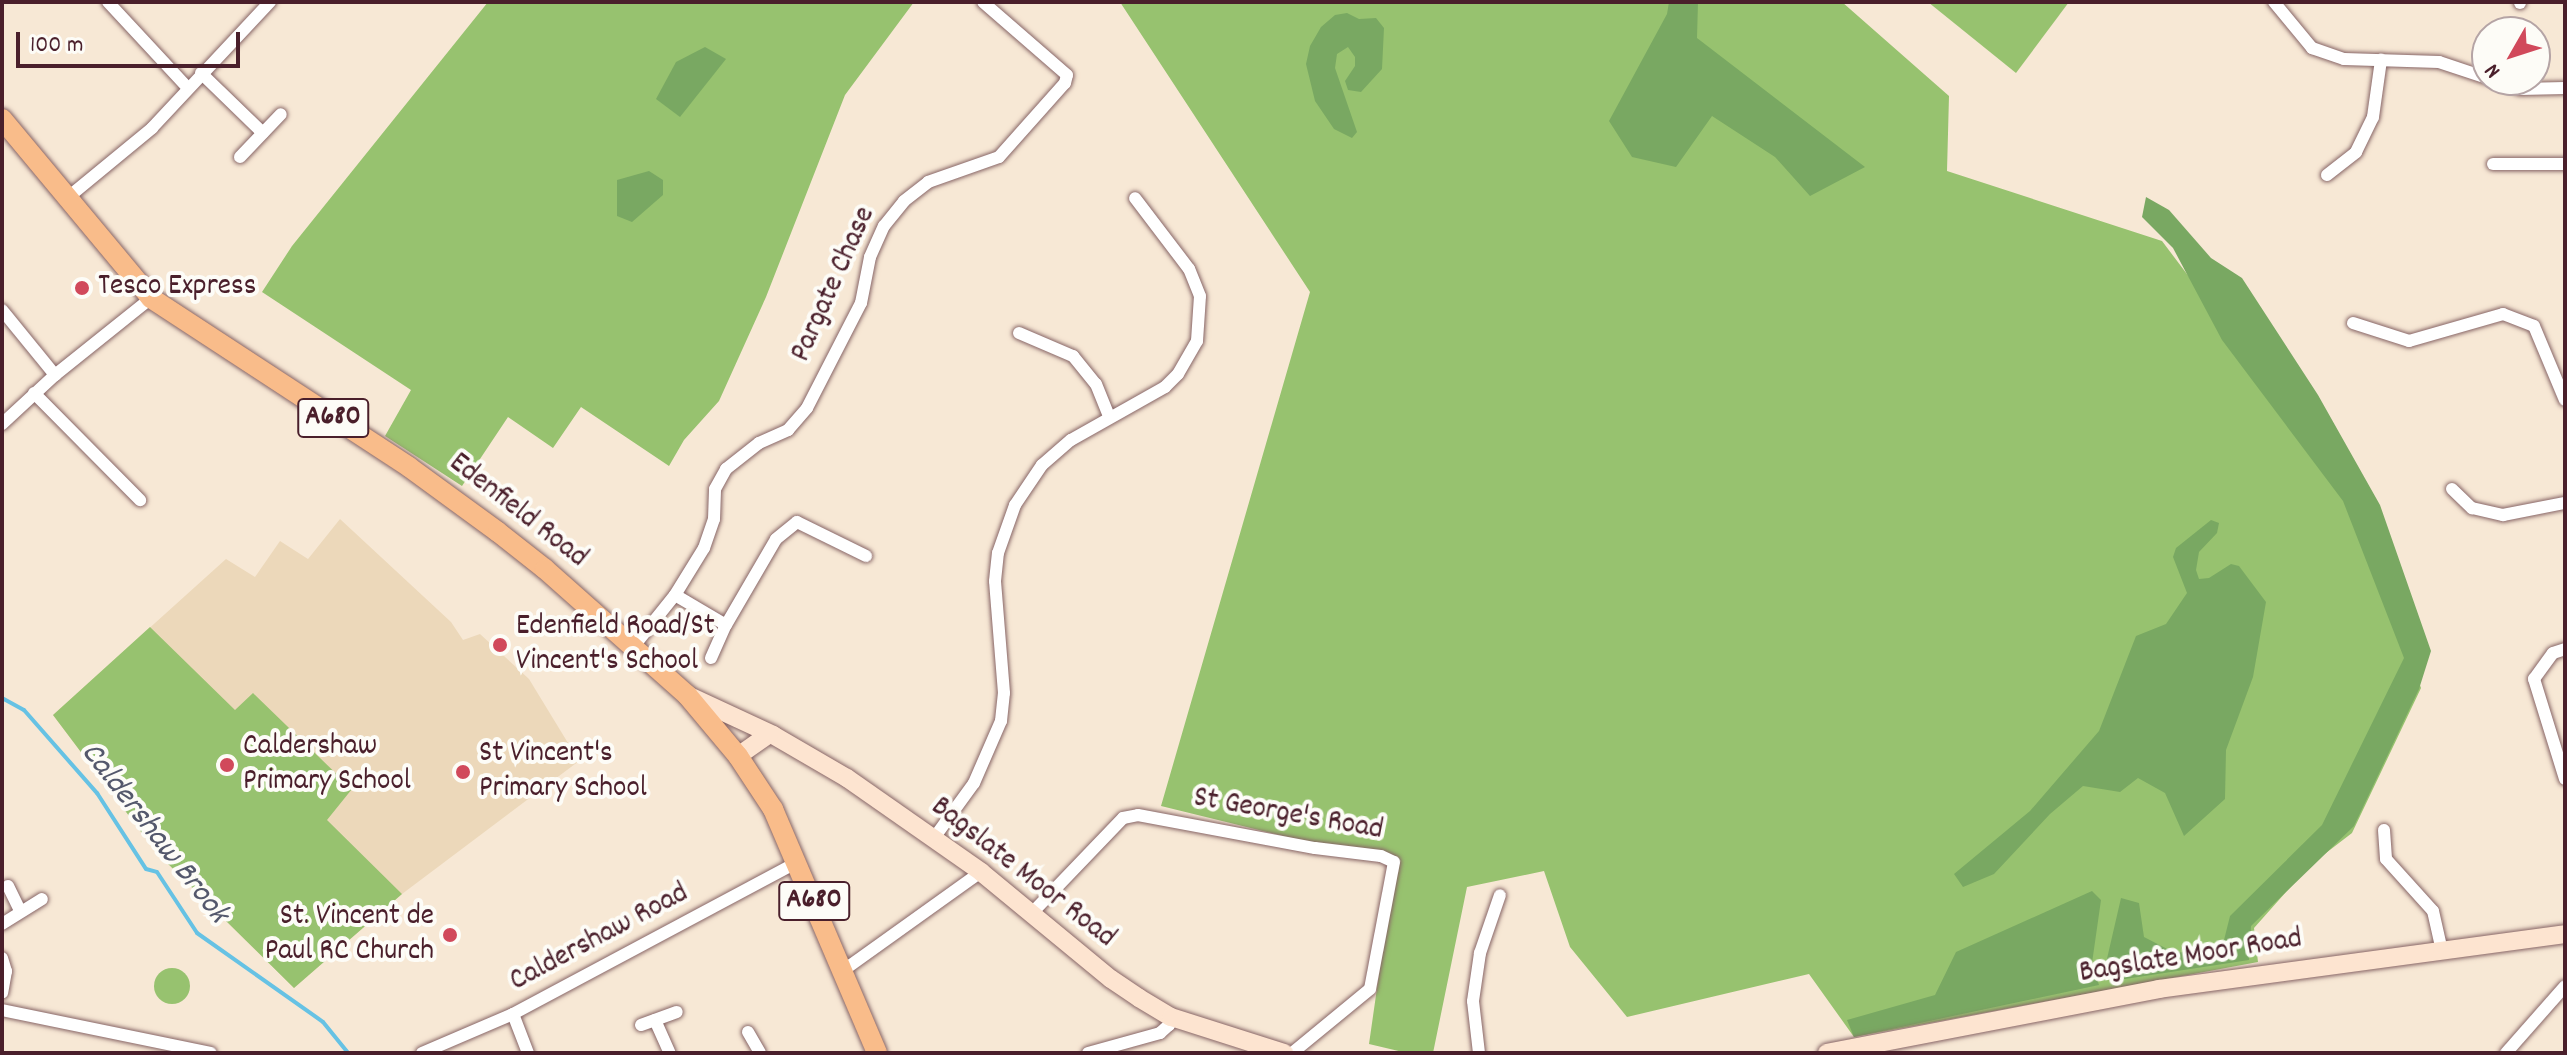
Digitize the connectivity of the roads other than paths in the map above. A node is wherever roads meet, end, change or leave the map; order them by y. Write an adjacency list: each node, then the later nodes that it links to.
1 (108, 2): 8 (street)
2 (270, 2): 6 (street)
3 (983, 2): 32 (street, Pargate Chase)
4 (2274, 2): 5 (street)
5 (2381, 60): 7 (street); 15 (street)
6 (201, 73): 8 (street); 11 (street)
7 (2471, 73)
8 (187, 87): 17 (street)
9 (281, 114): 11 (street)
10 (2, 119): 17 (main road, Edenfield Road / A680)
11 (263, 133): 12 (street)
12 (240, 157)
13 (2493, 164): 14 (street)
14 (2565, 164)
15 (2327, 175)
16 (1135, 198): 26 (street)
17 (66, 199): 18 (main road, Edenfield Road / A680)
18 (151, 298): 22 (street); 34 (main road, Edenfield Road / A680)
19 (2, 310): 22 (street)
20 (2353, 323): 23 (street)
21 (1019, 333): 26 (street)
22 (55, 375): 24 (street)
23 (2562, 385): 25 (street)
24 (34, 393): 27 (street); 29 (street)
25 (2565, 400)
26 (1109, 417): 42 (street)
27 (2, 424)
28 (2452, 489): 30 (street)
29 (140, 500)
30 (2565, 503)
31 (866, 556): 33 (street)
32 (675, 595): 33 (street); 34 (street, Pargate Chase)
33 (726, 625): 36 (street)
34 (634, 646): 37 (main road, Edenfield Road / A680)
35 (2565, 649): 40 (street)
36 (711, 658)
37 (687, 695): 38 (street, Bagslate Moor Road); 39 (main road, Edenfield Road / A680)
38 (769, 734): 39 (street); 42 (street, Bagslate Moor Road)
39 (738, 756): 43 (main road, Edenfield Road / A680)
40 (2565, 779)
41 (2384, 830): 52 (street)
42 (934, 838): 44 (street, Bagslate Moor Road)
43 (798, 862): 54 (main road, Edenfield Road / A680); 59 (street, Caldershaw Road)
44 (981, 872): 49 (street, Bagslate Moor Road); 54 (street)
45 (8, 886): 48 (street)
46 (1500, 895): 73 (street)
47 (42, 899): 48 (street)
48 (20, 911): 50 (street)
49 (1031, 914): 60 (street, Bagslate Moor Road); 72 (street, St George's Road)
50 (2, 924)
51 (2565, 934): 52 (street, Bagslate Moor Road)
52 (2442, 951): 74 (street, Bagslate Moor Road)
53 (2, 958): 56 (street)
54 (844, 970): 69 (main road, Edenfield Road / A680)
55 (2565, 986): 75 (street)
56 (2, 993)
57 (2, 1010): 64 (street)
58 (677, 1012): 61 (street)
59 (513, 1014): 65 (street, Caldershaw Road); 66 (street)
60 (1171, 1017): 70 (street); 71 (street, Bagslate Moor Road)
61 (655, 1020): 62 (street); 67 (street)
62 (641, 1025)
63 (748, 1032): 68 (street)
64 (203, 1052)
65 (422, 1053)
66 (528, 1053)
67 (670, 1053)
68 (760, 1053)
69 (877, 1053)
70 (1088, 1053)
71 (1284, 1053)
72 (1292, 1053)
73 (1479, 1053)
74 (1827, 1053)
75 (2506, 1053)

